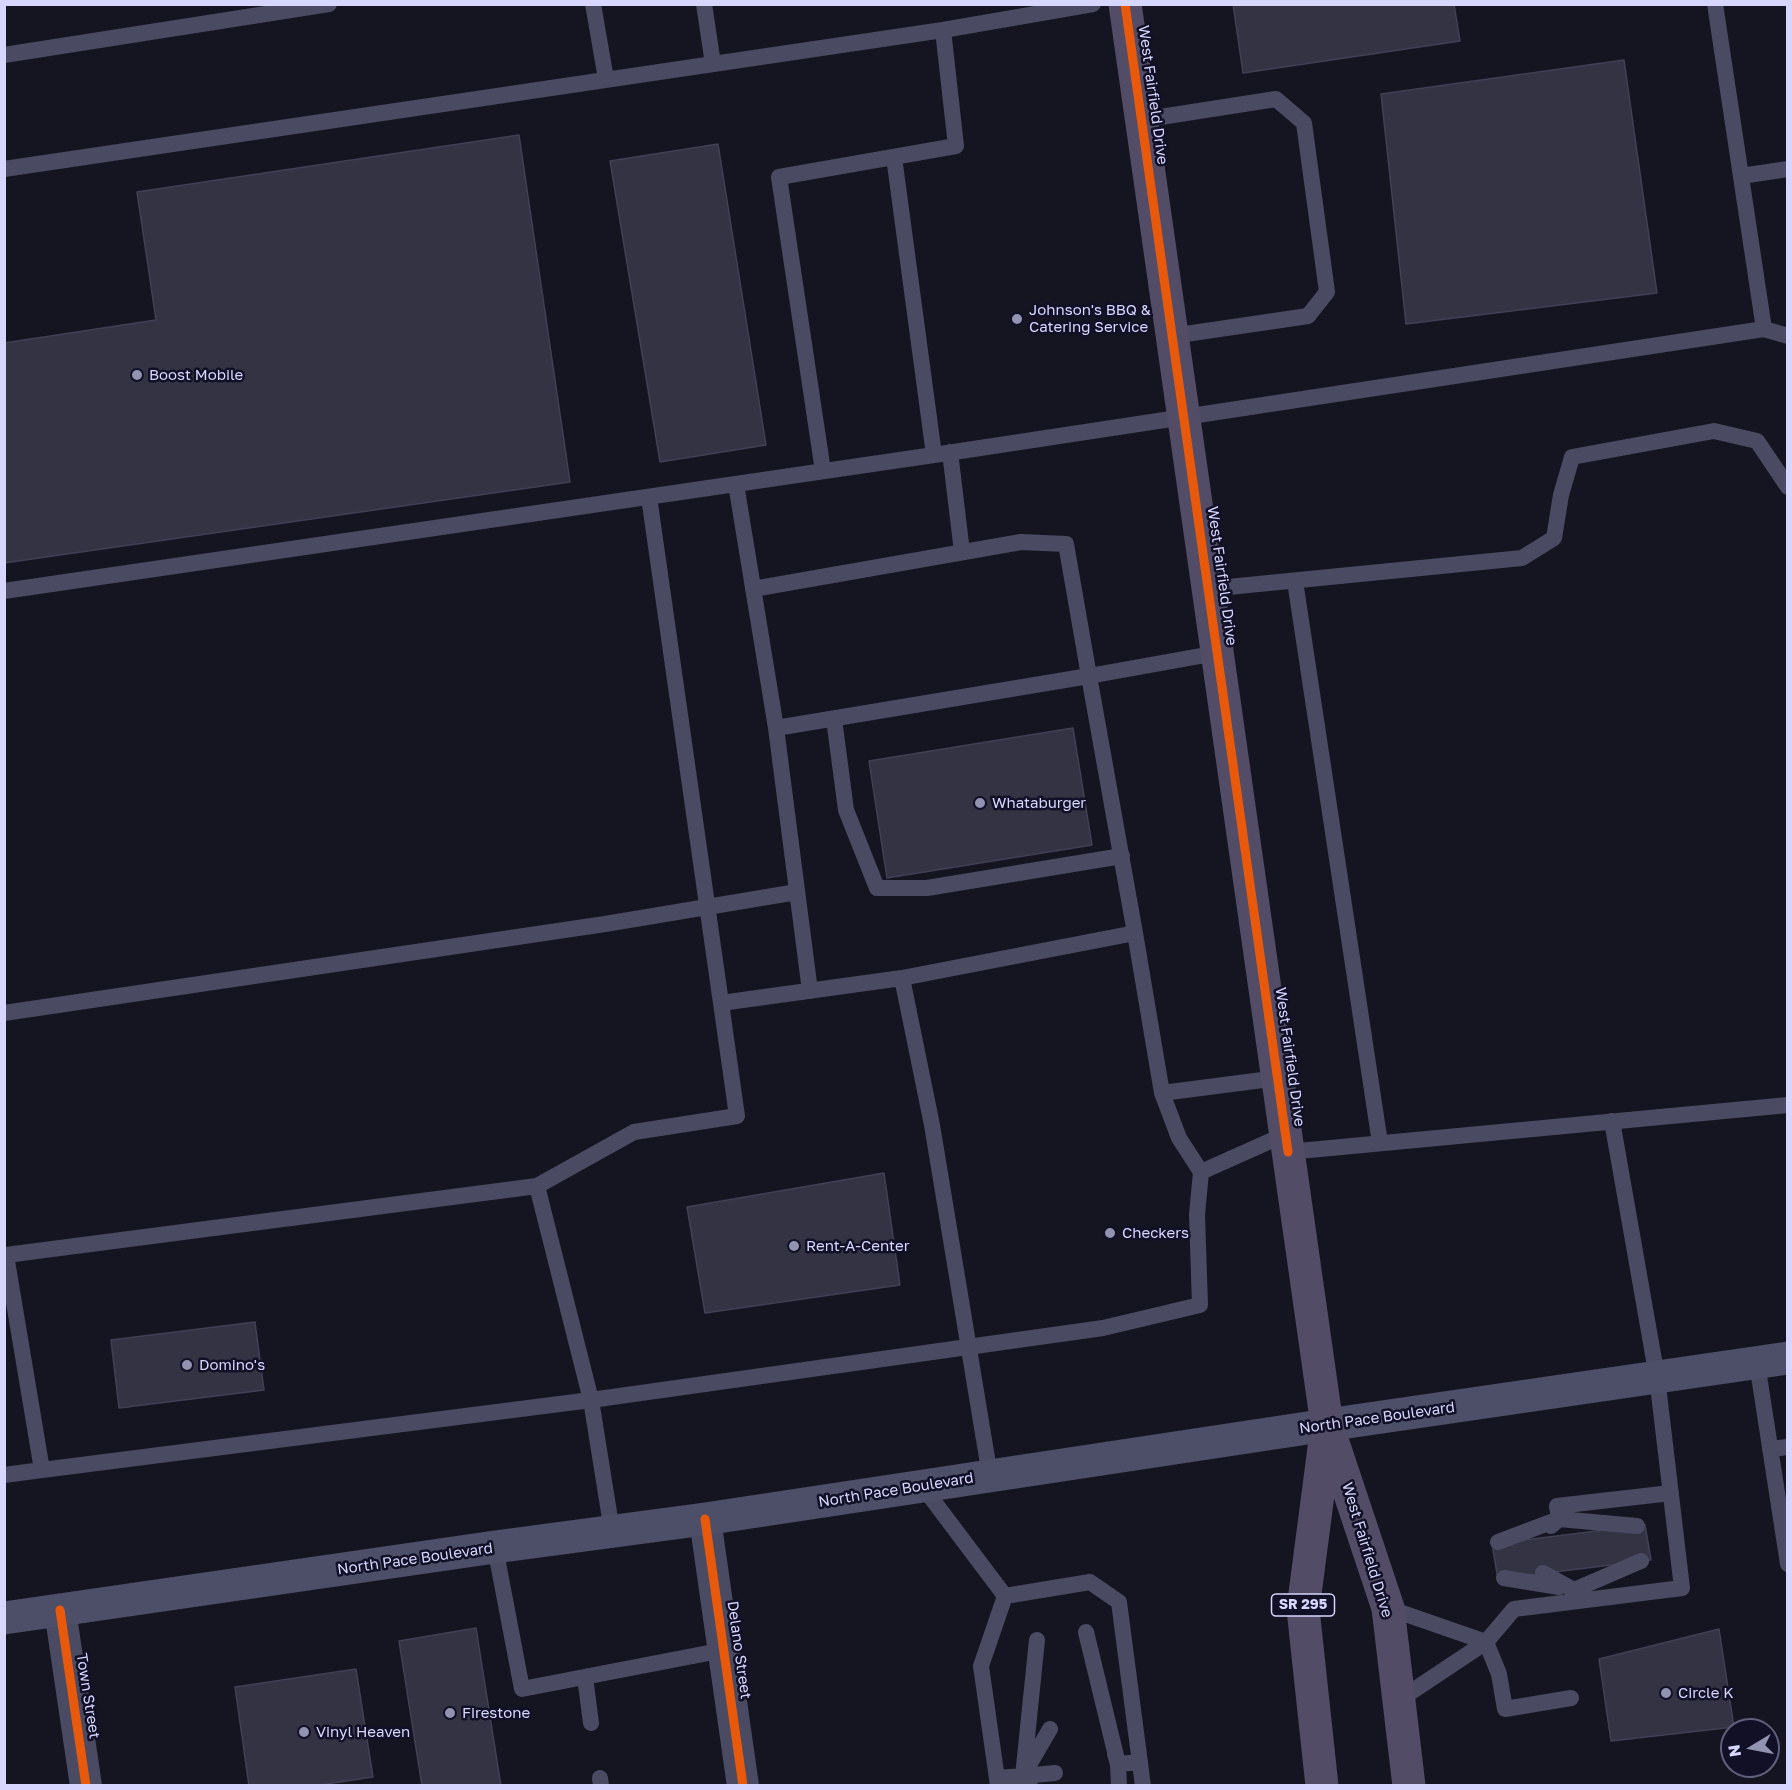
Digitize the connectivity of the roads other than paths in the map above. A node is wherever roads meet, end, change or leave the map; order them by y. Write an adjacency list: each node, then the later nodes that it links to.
1 (329, 4): 8 (lane)
2 (593, 4): 10 (lane)
3 (704, 4): 9 (lane)
4 (1093, 4): 7 (lane)
5 (1125, 4): 11 (main road, West Fairfield Drive / SR 295)
6 (1715, 4): 15 (lane)
7 (943, 30): 9 (lane); 12 (lane)
8 (4, 55)
9 (713, 64): 10 (lane)
10 (606, 79): 13 (lane)
11 (1141, 120): 17 (main road, West Fairfield Drive / SR 295); 17 (lane)
12 (894, 157): 20 (lane); 21 (lane)
13 (4, 169)
14 (1788, 169): 15 (lane)
15 (1742, 177): 16 (lane)
16 (1764, 329): 18 (lane); 19 (lane)
17 (1172, 336): 19 (main road, West Fairfield Drive / SR 295)
18 (1788, 336)
19 (1184, 417): 20 (lane); 28 (main road, West Fairfield Drive / SR 295)
20 (942, 454): 21 (lane); 25 (lane)
21 (823, 471): 22 (lane)
22 (736, 484): 24 (lane); 27 (lane)
23 (1788, 487): 26 (lane)
24 (649, 497): 29 (lane); 36 (lane)
25 (962, 552): 27 (lane); 31 (lane)
26 (1295, 581): 28 (lane); 47 (lane)
27 (753, 589): 33 (lane)
28 (1208, 589): 30 (main road, West Fairfield Drive / SR 295)
29 (4, 591)
30 (1217, 653): 31 (lane); 42 (main road, West Fairfield Drive / SR 295)
31 (1089, 676): 32 (lane); 34 (lane)
32 (834, 719): 33 (lane); 34 (lane)
33 (776, 728): 35 (lane)
34 (1122, 856): 37 (lane)
35 (797, 892): 36 (lane); 39 (lane)
36 (707, 906): 40 (lane); 41 (lane)
37 (1135, 933): 38 (lane); 43 (lane)
38 (902, 978): 39 (lane); 51 (lane)
39 (810, 991): 40 (lane)
40 (721, 1003): 49 (lane)
41 (4, 1013)
42 (1278, 1078): 43 (lane); 46 (main road, West Fairfield Drive / SR 295)
43 (1162, 1093): 48 (lane)
44 (1788, 1105): 45 (lane)
45 (1612, 1121): 47 (lane); 53 (lane)
46 (1287, 1143): 47 (lane); 48 (lane); 55 (main road, West Fairfield Drive / SR 295)
47 (1380, 1143)
48 (1201, 1172): 51 (lane)
49 (537, 1186): 50 (lane); 54 (lane)
50 (5, 1251): 58 (lane)
51 (969, 1347): 54 (lane); 60 (lane)
52 (1772, 1361): 53 (main road, North Pace Boulevard); 57 (lane)
53 (1657, 1377): 55 (main road, North Pace Boulevard); 62 (lane)
54 (591, 1400): 58 (lane); 66 (lane)
55 (1327, 1425): 60 (main road, North Pace Boulevard); 78 (main road, West Fairfield Drive / SR 295); 102 (main road, West Fairfield Drive / SR 295)
56 (1788, 1447): 57 (lane)
57 (1770, 1449): 72 (lane)
58 (42, 1470): 59 (lane)
59 (4, 1475)
60 (990, 1476): 61 (main road, North Pace Boulevard)
61 (923, 1487): 63 (main road, North Pace Boulevard); 76 (lane)
62 (1671, 1493): 64 (lane); 77 (lane)
63 (705, 1519): 66 (main road, North Pace Boulevard); 84 (street, Delano Street)
64 (1559, 1519): 65 (lane); 67 (lane); 68 (lane); 69 (lane)
65 (1637, 1526)
66 (612, 1531): 70 (main road, North Pace Boulevard)
67 (1595, 1531)
68 (1538, 1538)
69 (1498, 1542)
70 (495, 1547): 79 (main road, North Pace Boulevard); 86 (lane)
71 (1641, 1561): 77 (lane)
72 (1788, 1564)
73 (1599, 1566): 77 (lane)
74 (1543, 1573): 77 (lane)
75 (1504, 1578): 77 (lane)
76 (1005, 1596): 93 (lane); 96 (lane)
77 (1574, 1596): 83 (lane)
78 (1388, 1608): 83 (lane); 89 (main road, West Fairfield Drive / SR 295)
79 (60, 1610): 80 (main road, North Pace Boulevard); 98 (street, Town Street)
80 (4, 1618)
81 (1086, 1632): 94 (lane)
82 (1037, 1640): 97 (lane)
83 (1486, 1642): 88 (lane); 89 (lane)
84 (724, 1650): 86 (lane); 99 (street, Delano Street)
85 (1090, 1671): 94 (lane)
86 (585, 1677): 90 (lane)
87 (1044, 1678): 97 (lane)
88 (1571, 1698)
89 (1399, 1700): 103 (main road, West Fairfield Drive / SR 295)
90 (591, 1723)
91 (1097, 1723): 94 (lane)
92 (1050, 1729): 97 (lane)
93 (1140, 1762): 94 (lane); 101 (lane)
94 (1111, 1765): 100 (lane)
95 (1055, 1773): 97 (lane)
96 (997, 1782): 97 (lane)
97 (1027, 1783)
98 (86, 1785)
99 (743, 1785)
100 (1117, 1785)
101 (1143, 1785)
102 (1322, 1785)
103 (1409, 1785)

